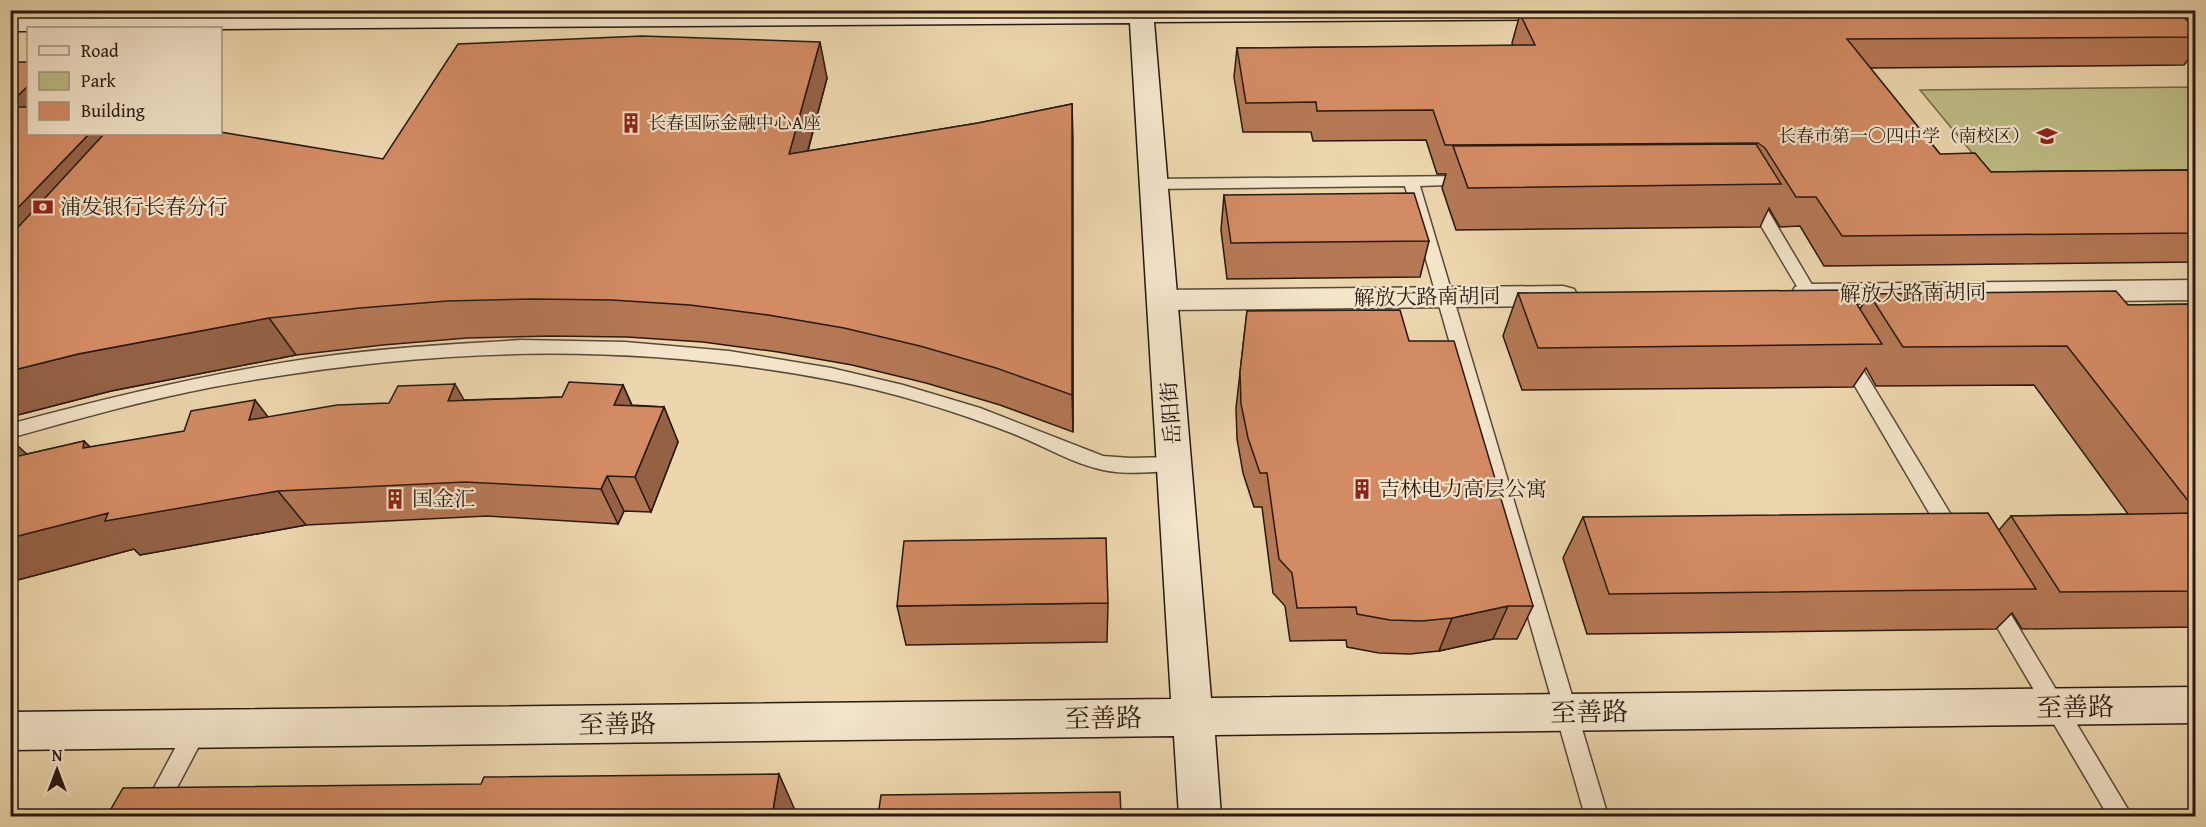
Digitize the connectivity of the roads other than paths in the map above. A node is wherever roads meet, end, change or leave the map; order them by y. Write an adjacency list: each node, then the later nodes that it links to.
1 (1777, 11): 2 (street)
2 (1142, 13): 4 (street); 8 (street, 岳阳街)
3 (10, 24): 4 (street)
4 (202, 26)
5 (1742, 179): 11 (lane)
6 (1482, 181): 7 (lane)
7 (1412, 182): 8 (lane); 13 (lane)
8 (1154, 184): 14 (street, 岳阳街)
9 (2196, 290): 11 (street, 解放大路南胡同)
10 (1774, 294): 11 (street, 解放大路南胡同)
11 (1809, 294): 15 (lane)
12 (1585, 296): 13 (street, 解放大路南胡同)
13 (1444, 297): 14 (street, 解放大路南胡同); 23 (lane)
14 (1162, 300): 18 (street, 岳阳街)
15 (1827, 324)
16 (1839, 344): 19 (lane)
17 (10, 431): 18 (lane)
18 (1174, 464): 24 (street, 岳阳街)
19 (1959, 546)
20 (1983, 586): 22 (lane)
21 (2196, 705): 22 (street, 至善路)
22 (2055, 707): 23 (street, 至善路); 30 (lane)
23 (1565, 712): 24 (street, 至善路); 29 (lane)
24 (1192, 717): 25 (street, 至善路); 28 (street, 岳阳街)
25 (197, 729): 26 (street, 至善路); 27 (lane)
26 (10, 731)
27 (150, 816)
28 (1200, 816)
29 (1597, 816)
30 (2121, 816)

